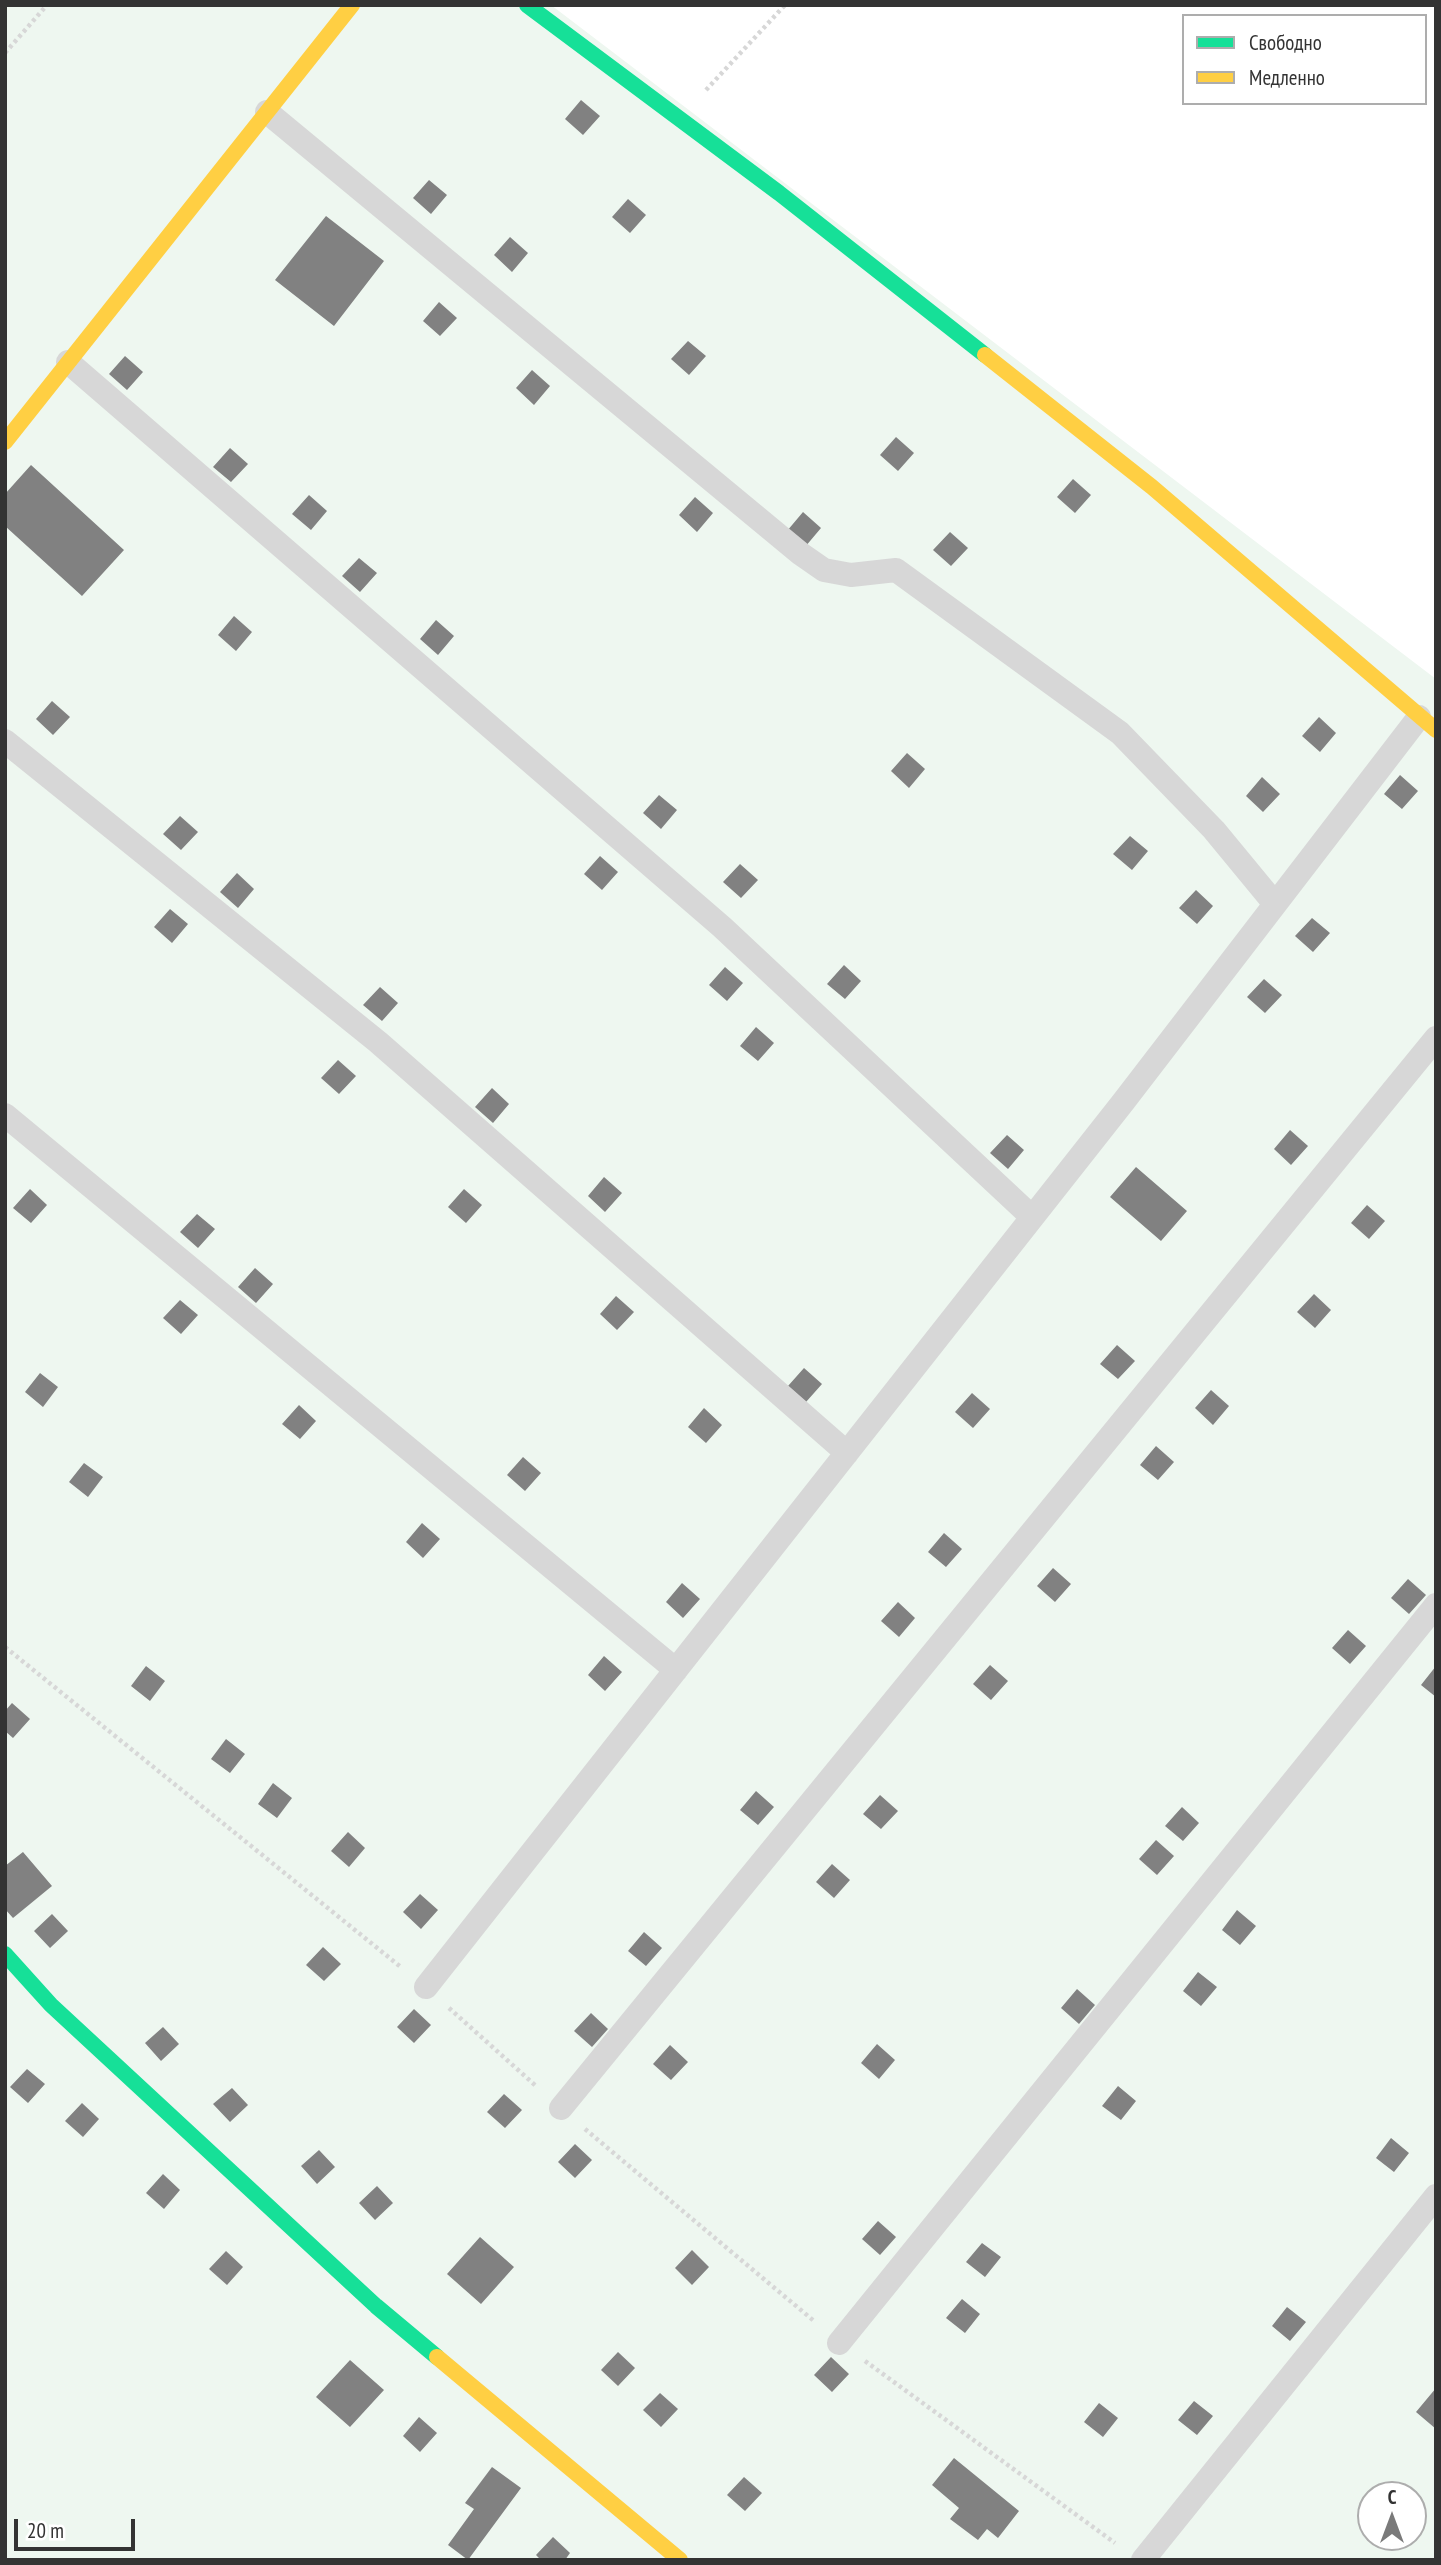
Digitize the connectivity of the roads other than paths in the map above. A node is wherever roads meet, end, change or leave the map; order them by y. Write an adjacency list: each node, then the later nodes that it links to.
1 (352, 5): 3 (street)
2 (527, 5): 6 (street)
3 (267, 112): 4 (street); 8 (lane)
4 (68, 362): 5 (street); 11 (lane)
5 (5, 442)
6 (1428, 723): 8 (lane)
7 (5, 741): 12 (lane)
8 (1275, 904): 11 (lane)
9 (1436, 1038): 17 (lane)
10 (5, 1115): 14 (lane)
11 (1032, 1217): 12 (lane)
12 (847, 1453): 14 (lane)
13 (1436, 1605): 19 (lane)
14 (676, 1670): 16 (lane)
15 (5, 1954): 20 (street)
16 (426, 1987)
17 (561, 2108)
18 (1436, 2196): 21 (lane)
19 (839, 2343)
20 (680, 2560)
21 (1143, 2560)

